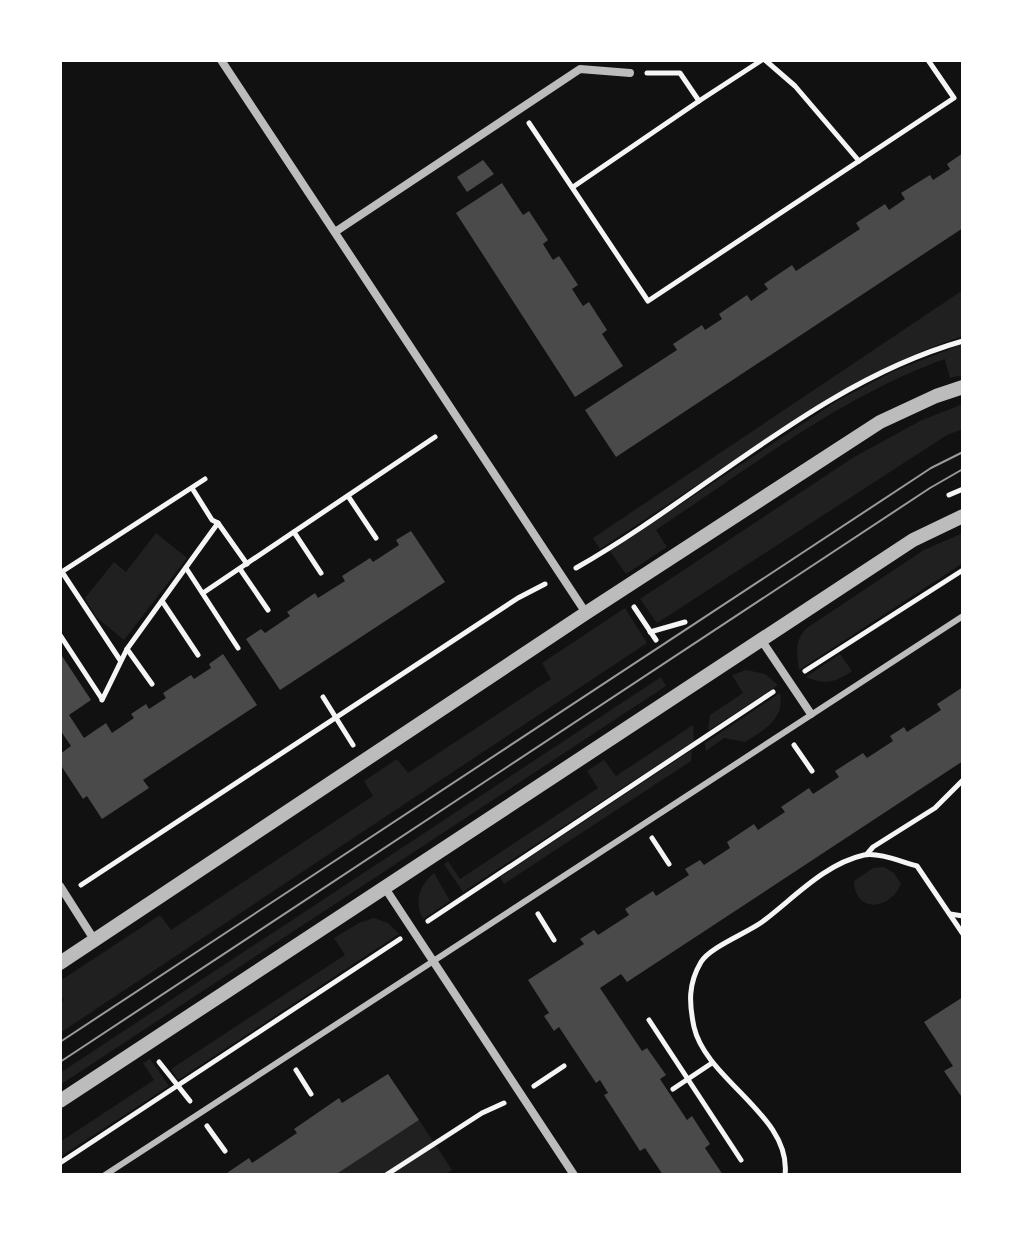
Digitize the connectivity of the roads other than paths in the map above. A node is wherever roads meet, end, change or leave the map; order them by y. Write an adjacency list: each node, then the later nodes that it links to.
1 (221, 60): 3 (street)
2 (630, 73): 3 (street)
3 (335, 232): 6 (street)
4 (963, 387): 6 (street)
5 (963, 516): 8 (street)
6 (586, 613): 12 (street)
7 (963, 616): 9 (lane)
8 (762, 641): 9 (street); 11 (street)
9 (811, 714): 13 (lane)
10 (60, 886): 12 (street)
11 (385, 888): 13 (street); 15 (street)
12 (95, 941): 14 (street)
13 (433, 960): 16 (lane); 17 (street)
14 (60, 963)
15 (60, 1101)
16 (105, 1175)
17 (574, 1175)

